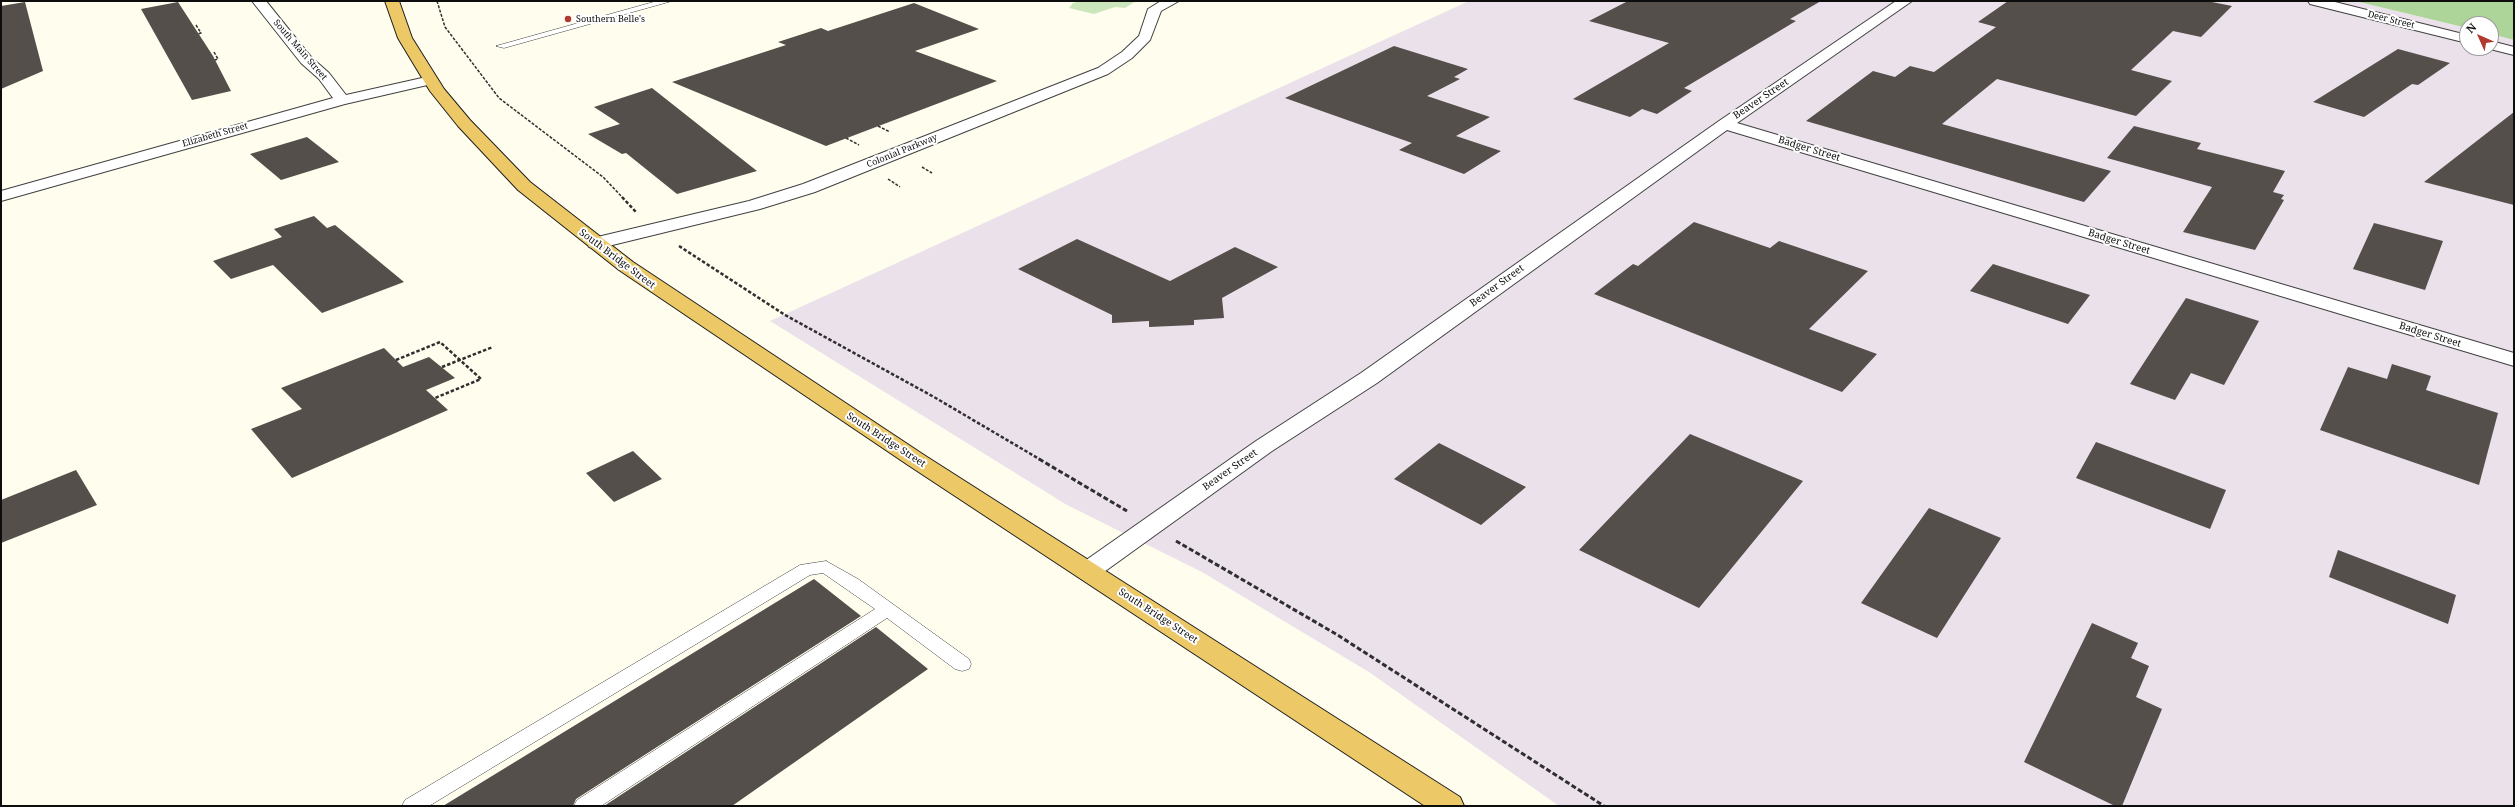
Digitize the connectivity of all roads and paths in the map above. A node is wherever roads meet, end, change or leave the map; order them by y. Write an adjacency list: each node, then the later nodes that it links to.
1 (259, 1): 17 (street, South Main Street)
2 (392, 1): 16 (highway, South Bridge Street)
3 (437, 1): 28 (path)
4 (667, 1): 11 (lane)
5 (1172, 1): 29 (street, Colonial Parkway)
6 (1905, 1): 18 (street, Beaver Street)
7 (2315, 1): 10 (street, Deer Street)
8 (196, 25): 9 (path)
9 (198, 34)
10 (2459, 37)
11 (501, 46)
12 (2499, 48): 13 (street)
13 (2514, 51)
14 (214, 52): 15 (path)
15 (215, 60)
16 (431, 80): 17 (street, Elizabeth Street); 29 (highway, South Bridge Street)
17 (342, 100): 27 (street, Elizabeth Street)
18 (1725, 124): 34 (street, Badger Street); 39 (street, Beaver Street)
19 (878, 126): 20 (path)
20 (891, 132)
21 (846, 138): 22 (path)
22 (865, 148)
23 (931, 172): 24 (path)
24 (935, 172)
25 (899, 185): 26 (path)
26 (903, 185)
27 (1, 196)
28 (640, 216)
29 (596, 243): 39 (highway, South Bridge Street)
30 (675, 243): 37 (path)
31 (494, 347): 33 (path)
32 (396, 360): 33 (path)
33 (461, 360): 35 (path); 36 (path)
34 (2514, 360)
35 (442, 367)
36 (435, 398)
37 (1126, 511)
38 (1193, 551): 45 (path)
39 (1088, 571): 44 (highway, South Bridge Street)
40 (888, 609): 41 (lane); 42 (lane); 43 (lane)
41 (962, 664)
42 (412, 806)
43 (584, 806)
44 (1449, 806)
45 (1604, 806)

